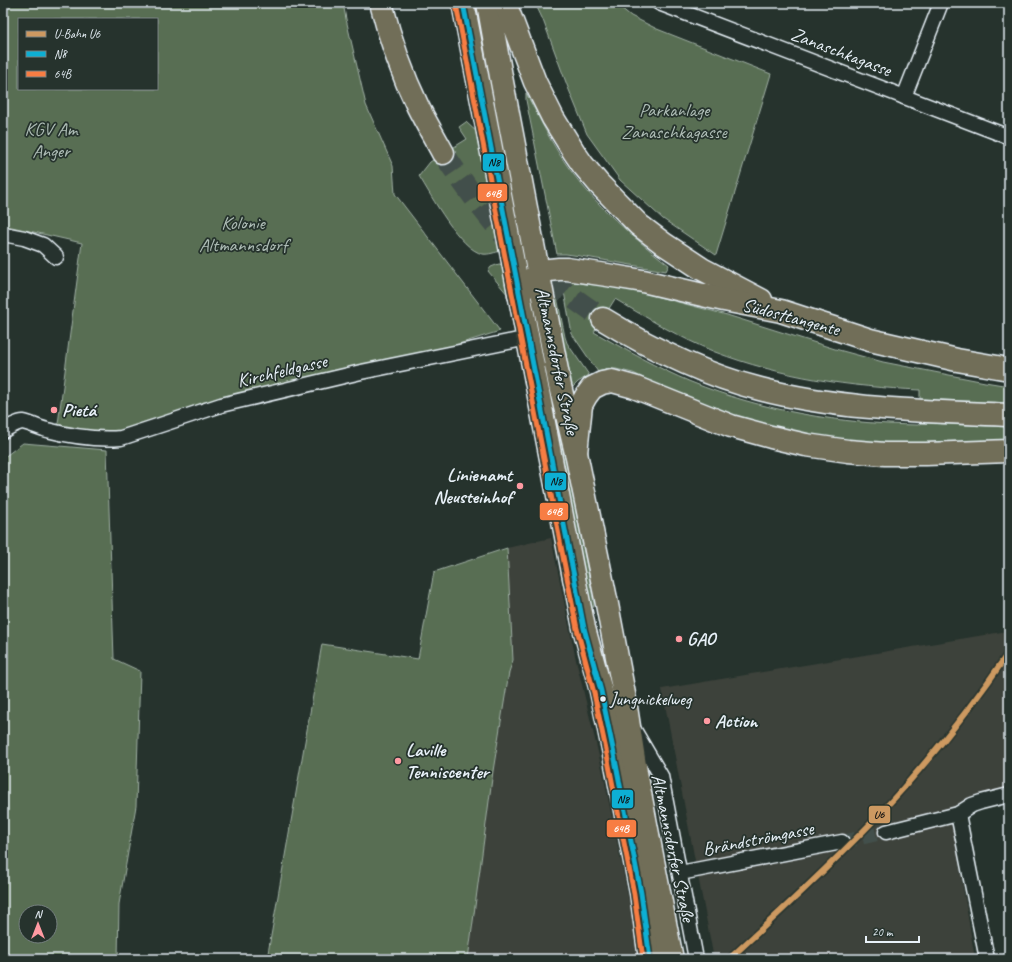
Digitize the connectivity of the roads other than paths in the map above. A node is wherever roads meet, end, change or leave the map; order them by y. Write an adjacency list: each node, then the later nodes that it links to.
1 (381, 3): 9 (main road)
2 (462, 3): 13 (main road, Altmannsdorfer Straße)
3 (488, 3): 12 (main road, Altmannsdorfer Straße)
4 (505, 3): 14 (main road)
5 (659, 3): 7 (street, Zanaschkagasse)
6 (941, 3): 7 (street)
7 (904, 97): 8 (street, Zanaschkagasse)
8 (1009, 137)
9 (443, 153)
10 (3, 234): 11 (street)
11 (56, 257)
12 (538, 274): 13 (main road); 14 (main road, Südosttangente); 21 (main road, Altmannsdorfer Straße)
13 (519, 295): 16 (main road, Altmannsdorfer Straße)
14 (781, 311): 17 (main road, Südosttangente)
15 (603, 319): 18 (main road)
16 (528, 338): 19 (street, Kirchfeldgasse); 28 (main road, Altmannsdorfer Straße)
17 (1009, 369)
18 (1009, 415)
19 (3, 431)
20 (1009, 451): 21 (main road)
21 (576, 453): 22 (main road, Altmannsdorfer Straße)
22 (627, 719): 27 (street, Altmannsdorfer Straße); 29 (main road, Altmannsdorfer Straße)
23 (1009, 795): 24 (street)
24 (958, 814): 25 (street); 31 (street)
25 (886, 832)
26 (842, 842): 27 (street, Brändströmgasse)
27 (680, 873): 30 (street, Altmannsdorfer Straße)
28 (650, 959)
29 (672, 959)
30 (696, 959)
31 (987, 959)

